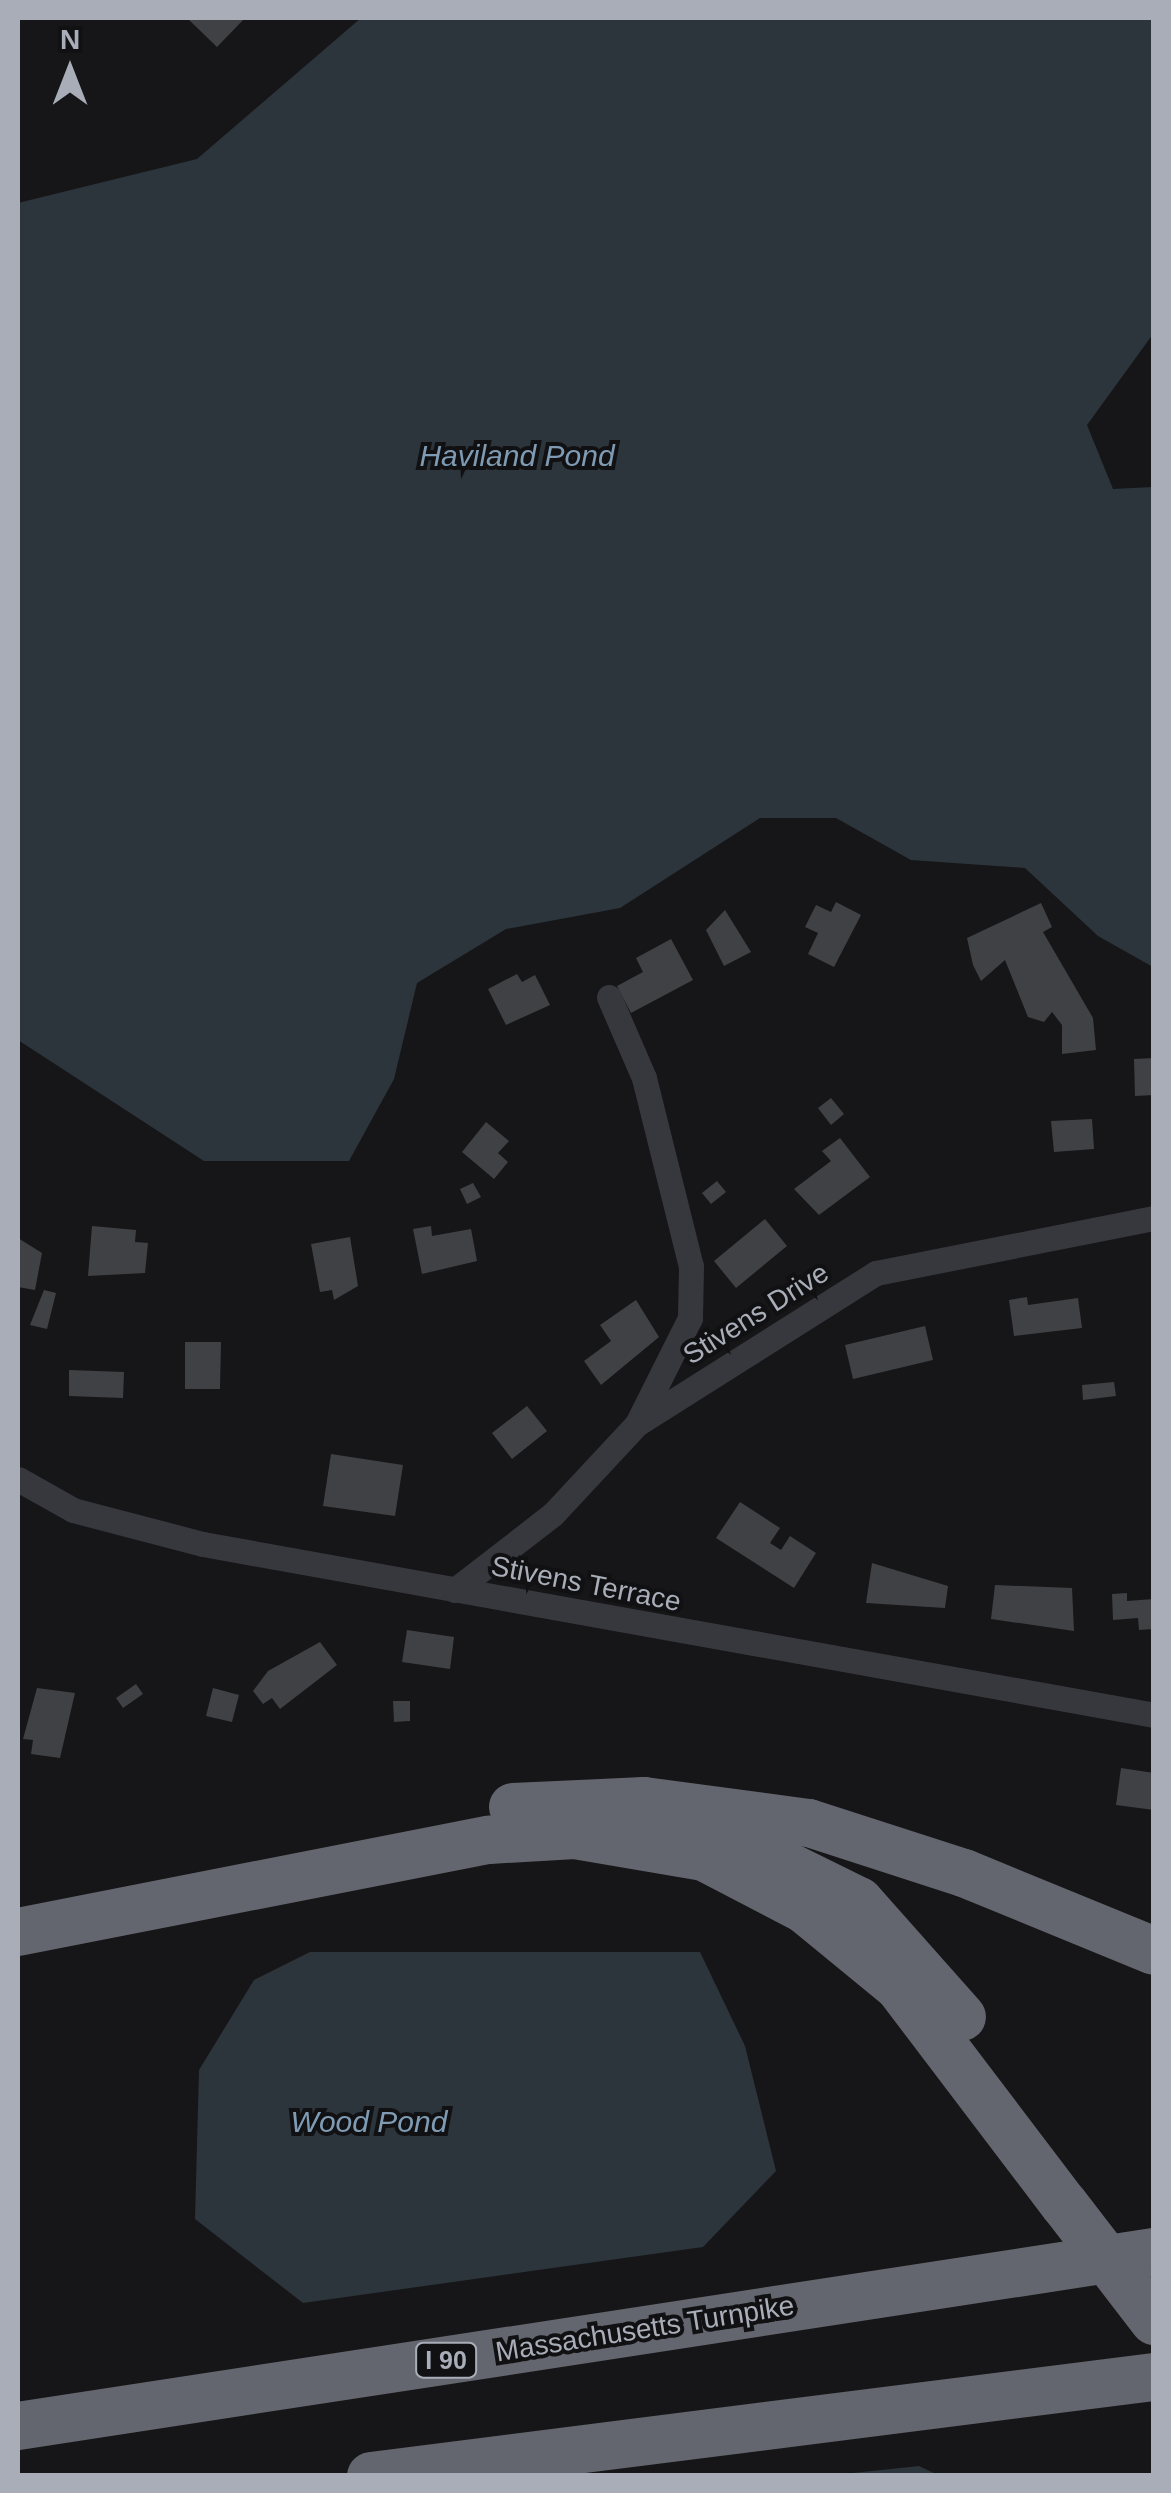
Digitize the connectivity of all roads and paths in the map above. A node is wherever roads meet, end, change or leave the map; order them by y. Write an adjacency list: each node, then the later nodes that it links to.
1 (609, 997): 3 (street)
2 (1154, 1218): 3 (street, Stivens Drive)
3 (637, 1424): 5 (street, Stivens Drive)
4 (18, 1479): 5 (street, Stivens Terrace)
5 (455, 1590): 6 (street, Stivens Terrace)
6 (1154, 1715)
7 (478, 1812): 8 (highway); 10 (highway); 11 (highway)
8 (18, 1902)
9 (18, 1932): 11 (highway)
10 (1154, 1951)
11 (1076, 2195): 13 (highway); 14 (highway, bridge)
12 (1154, 2252): 16 (highway, Massachusetts Turnpike / I 90)
13 (1154, 2271)
14 (1154, 2321)
15 (1154, 2377): 17 (highway)
16 (18, 2426)
17 (371, 2476)

